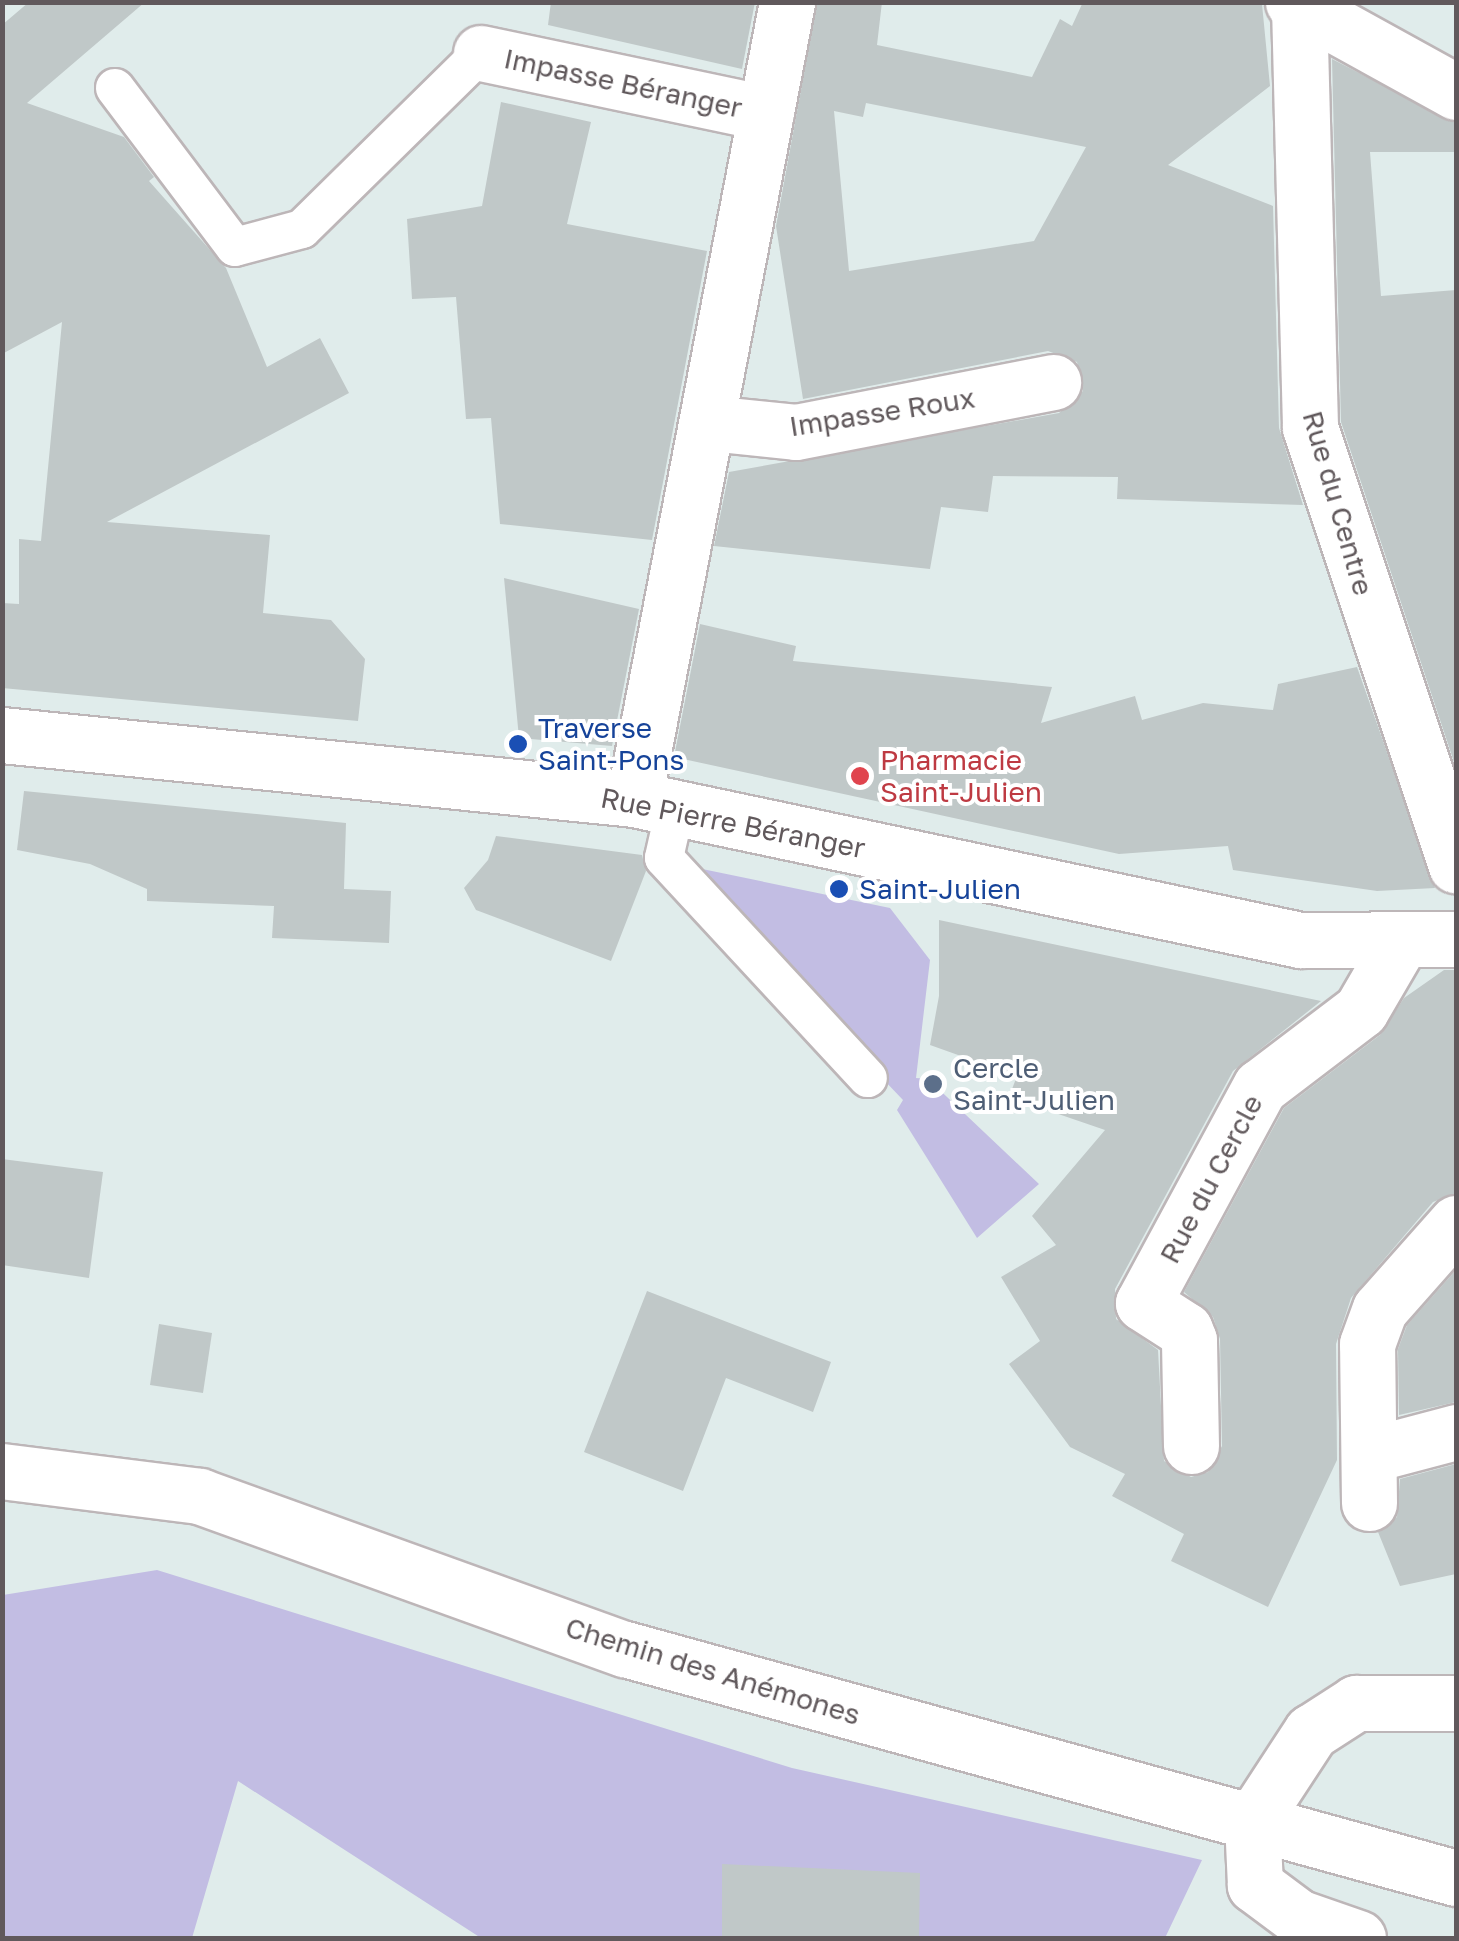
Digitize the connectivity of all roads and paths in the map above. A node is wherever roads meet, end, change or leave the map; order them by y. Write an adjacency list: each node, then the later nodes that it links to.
1 (787, 2): 6 (street)
2 (1296, 4): 5 (street); 11 (street, Rue du Centre)
3 (481, 52): 4 (lane); 6 (street, Impasse Béranger)
4 (115, 88)
5 (1456, 92)
6 (766, 113): 8 (street)
7 (1053, 382): 8 (street, Impasse Roux)
8 (709, 423): 10 (street)
9 (2, 735): 10 (street, Rue Pierre Béranger)
10 (654, 804): 13 (street, Rue Pierre Béranger); 14 (lane)
11 (1456, 865)
12 (1456, 939): 13 (street, Rue Pierre Béranger)
13 (1400, 943): 17 (street, Rue du Cercle)
14 (868, 1078)
15 (1456, 1223): 16 (street)
16 (1456, 1432)
17 (1191, 1446)
18 (2, 1472): 20 (street, Chemin des Anémones)
19 (1456, 1702): 20 (street)
20 (1252, 1822): 21 (street, Chemin des Anémones); 22 (street)
21 (1456, 1878)
22 (1358, 1938)

